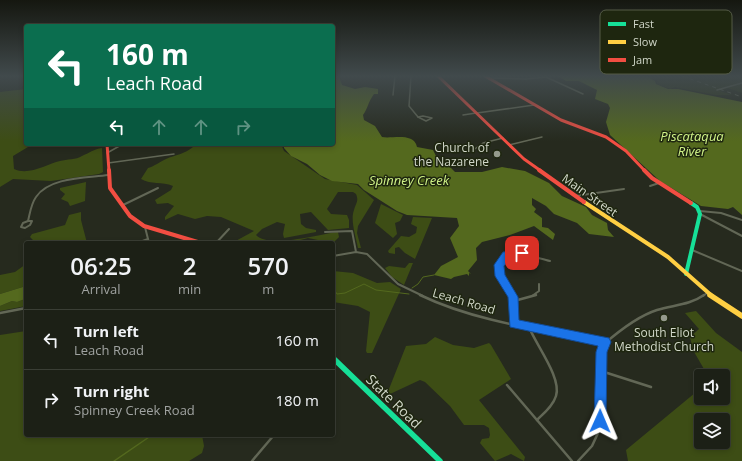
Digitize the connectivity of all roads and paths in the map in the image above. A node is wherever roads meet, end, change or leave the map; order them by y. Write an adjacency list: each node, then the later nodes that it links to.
1 (410, 98): 7 (street)
2 (461, 98): 5 (street, Main Street)
3 (521, 98): 4 (street)
4 (534, 105): 5 (street); 18 (street)
5 (477, 113): 6 (street); 8 (street, Main Street)
6 (463, 115)
7 (418, 117): 7 (street)
8 (503, 138): 10 (street, Main Street); 13 (street)
9 (542, 138): 10 (street)
10 (509, 145): 22 (street, Main Street)
11 (107, 146): 14 (street)
12 (120, 146): 14 (street)
13 (472, 151)
14 (107, 153): 16 (street)
15 (174, 154): 16 (street)
16 (108, 163): 17 (street)
17 (108, 175): 23 (street); 26 (street)
18 (659, 183): 19 (street); 24 (street)
19 (650, 186)
20 (158, 188): 23 (street)
21 (624, 189): 22 (street)
22 (575, 196): 40 (street, Main Street)
23 (121, 206): 27 (street)
24 (700, 213): 25 (street); 30 (street); 35 (street)
25 (742, 220)
26 (28, 221): 26 (street)
27 (144, 226): 31 (street); 33 (street)
28 (229, 229): 34 (street)
29 (325, 232): 36 (street)
30 (742, 236)
31 (148, 239): 32 (street)
32 (142, 241)
33 (194, 241)
34 (218, 241)
35 (692, 250): 39 (street); 40 (street)
36 (356, 252): 37 (street); 47 (street, Leach Road)
37 (335, 256)
38 (550, 261): 43 (street)
39 (742, 270)
40 (686, 274): 42 (street, Main Street)
41 (538, 284): 43 (street)
42 (707, 293): 46 (street, Main Street); 49 (street)
43 (514, 301): 47 (street)
44 (24, 308): 45 (street)
45 (0, 313)
46 (742, 316)
47 (514, 323): 48 (street, Leach Road)
48 (529, 327): 49 (street, Leach Road); 54 (street)
49 (605, 342): 51 (street)
50 (335, 360): 57 (street, State Road)
51 (601, 371): 53 (street); 59 (street)
52 (507, 385): 54 (street)
53 (652, 387)
54 (537, 420): 58 (street)
55 (272, 437): 56 (street)
56 (252, 461)
57 (440, 461)
58 (572, 461)
59 (578, 461)

